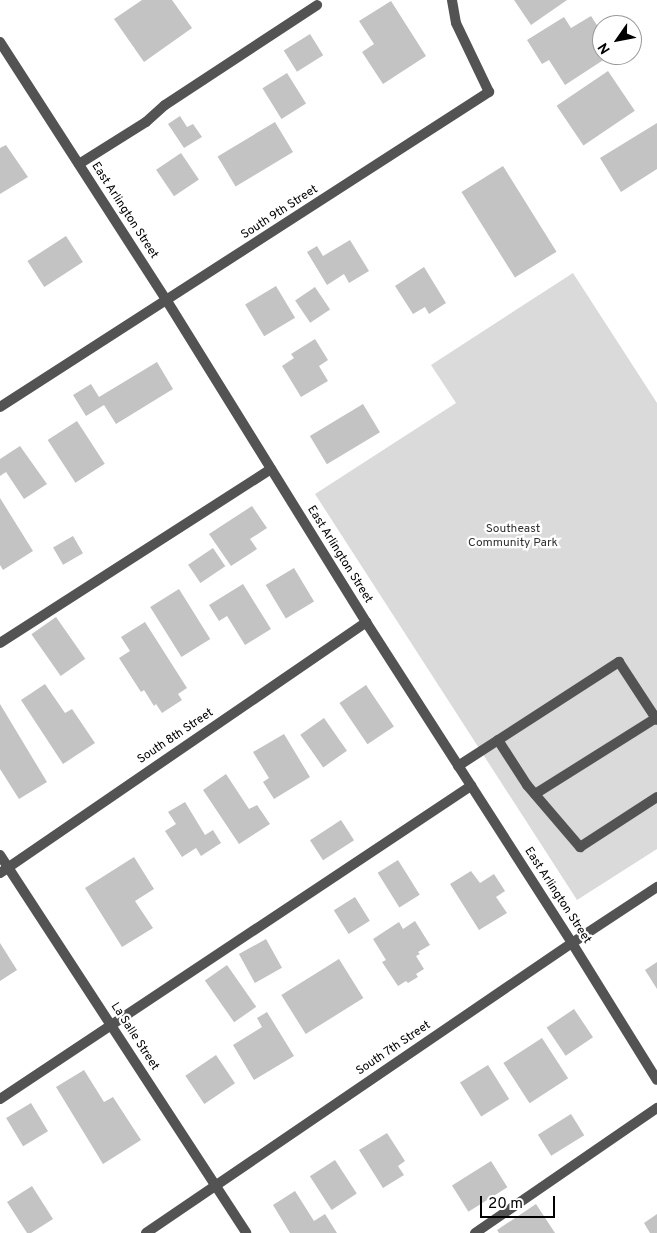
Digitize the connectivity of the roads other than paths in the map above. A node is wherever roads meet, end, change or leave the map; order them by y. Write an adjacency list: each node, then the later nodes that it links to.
1 (452, 0): 5 (street, South 9th Street)
2 (317, 5): 4 (street)
3 (0, 42): 4 (street, East Arlington Street)
4 (79, 164): 5 (street, East Arlington Street)
5 (167, 301): 6 (street, South 9th Street); 7 (street, East Arlington Street)
6 (0, 408)
7 (271, 470): 8 (street, East Arlington Street); 9 (street)
8 (366, 622): 12 (street, East Arlington Street); 17 (street, South 8th Street)
9 (0, 643)
10 (656, 719): 11 (street); 14 (street)
11 (498, 740): 12 (street); 14 (street)
12 (458, 766): 13 (street, East Arlington Street)
13 (471, 786): 19 (street, East Arlington Street); 20 (street)
14 (534, 794): 15 (street)
15 (657, 797)
16 (0, 854): 17 (street, La Salle Street)
17 (4, 870): 20 (street, La Salle Street)
18 (657, 887): 19 (street, South 7th Street)
19 (572, 942): 21 (street, East Arlington Street); 24 (street, South 7th Street)
20 (111, 1025): 22 (street); 24 (street, La Salle Street)
21 (657, 1080)
22 (0, 1100)
23 (657, 1108): 27 (street)
24 (216, 1186): 25 (street, South 7th Street); 26 (street, La Salle Street)
25 (146, 1233)
26 (246, 1233)
27 (475, 1233)

